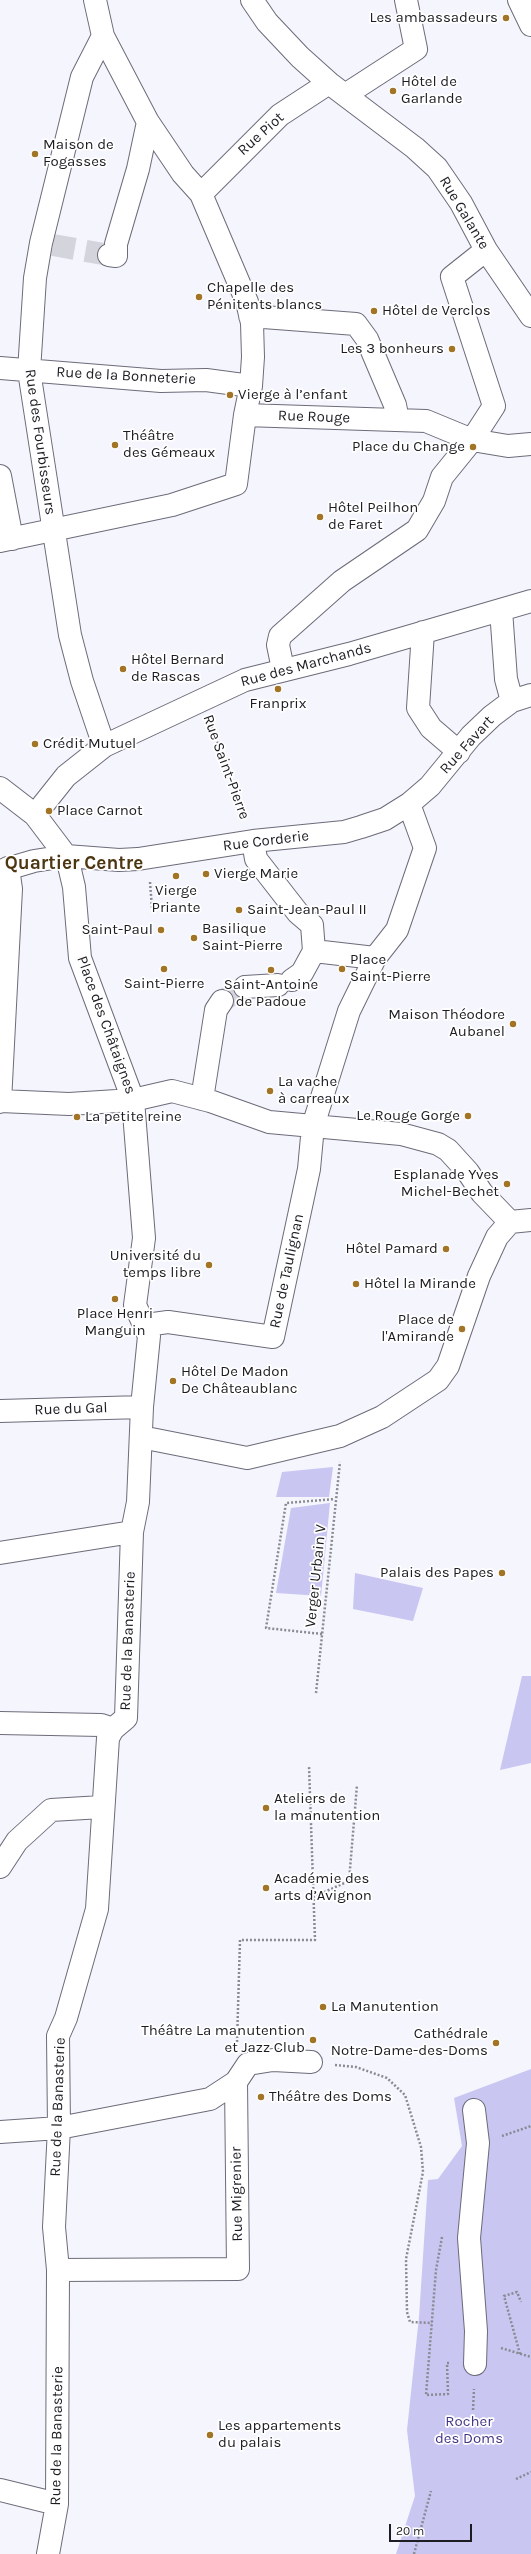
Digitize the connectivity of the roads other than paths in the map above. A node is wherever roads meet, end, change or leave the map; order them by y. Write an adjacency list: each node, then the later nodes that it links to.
1 (95, 0): 6 (street)
2 (252, 0): 7 (street, Rue Galante)
3 (406, 0): 7 (street, Rue Piot)
4 (520, 0): 5 (street)
5 (531, 25)
6 (103, 36): 8 (street); 15 (street, Rue des Fourbisseurs)
7 (337, 89): 9 (street, Rue Piot); 10 (street, Rue Galante)
8 (148, 122): 9 (street); 11 (street)
9 (201, 194): 13 (street)
10 (486, 250): 12 (street, Rue Galante); 19 (street)
11 (109, 255)
12 (531, 316)
13 (251, 320): 16 (street); 18 (street)
14 (0, 368): 15 (street, Rue de la Bonneterie)
15 (29, 371): 16 (street, Rue de la Bonneterie); 22 (street, Rue des Fourbisseurs)
16 (252, 386): 17 (street)
17 (245, 415): 18 (street, Rue Rouge); 22 (street)
18 (398, 420): 19 (street, Rue Rouge)
19 (472, 440): 20 (street, Rue Rouge); 27 (street)
20 (531, 444)
21 (0, 476): 23 (street)
22 (53, 530): 23 (street); 29 (street, Rue des Fourbisseurs)
23 (6, 540)
24 (531, 601): 25 (street, Rue des Marchands)
25 (501, 610): 26 (street, Rue des Marchands); 28 (street)
26 (423, 632): 27 (street, Rue des Marchands); 30 (street)
27 (283, 669): 29 (street, Rue des Marchands)
28 (521, 698): 30 (street, Rue Favart)
29 (98, 750): 33 (street)
30 (458, 752): 32 (street, Rue Favart)
31 (0, 788): 33 (street)
32 (409, 804): 34 (street, Rue Corderie); 38 (street)
33 (35, 816): 35 (street)
34 (253, 841): 35 (street, Rue Corderie); 37 (street)
35 (66, 856): 36 (street); 41 (street, Place des Châtaignes)
36 (4, 869): 43 (street)
37 (314, 951): 38 (street); 39 (street)
38 (375, 958): 44 (street)
39 (245, 988)
40 (222, 1001): 42 (street)
41 (133, 1100): 42 (street, Place des Châtaignes); 43 (street); 47 (street, Rue de la Banasterie)
42 (206, 1100): 44 (street, Place des Châtaignes)
43 (0, 1101)
44 (313, 1126): 46 (street, Place des Châtaignes); 47 (street, Rue de Taulignan)
45 (531, 1220): 46 (street)
46 (510, 1222): 50 (street)
47 (146, 1324): 48 (street, Rue de la Banasterie)
48 (142, 1407): 49 (street, Rue du Gal); 50 (street, Rue de la Banasterie)
49 (0, 1412)
50 (141, 1437): 51 (street, Rue de la Banasterie)
51 (132, 1532): 52 (street); 54 (street, Rue de la Banasterie)
52 (0, 1553)
53 (0, 1723): 54 (street)
54 (113, 1729): 55 (street, Rue de la Banasterie)
55 (102, 1807): 56 (street); 60 (street, Rue de la Banasterie)
56 (0, 1867)
57 (311, 2062): 58 (street)
58 (236, 2082): 60 (street); 62 (street, Rue Migrenier)
59 (474, 2110): 63 (street)
60 (59, 2128): 61 (street); 62 (street, Rue de la Banasterie)
61 (0, 2132)
62 (58, 2270): 65 (street, Rue de la Banasterie)
63 (475, 2364)
64 (0, 2490): 65 (street)
65 (57, 2504): 66 (street, Rue de la Banasterie)
66 (48, 2554)

